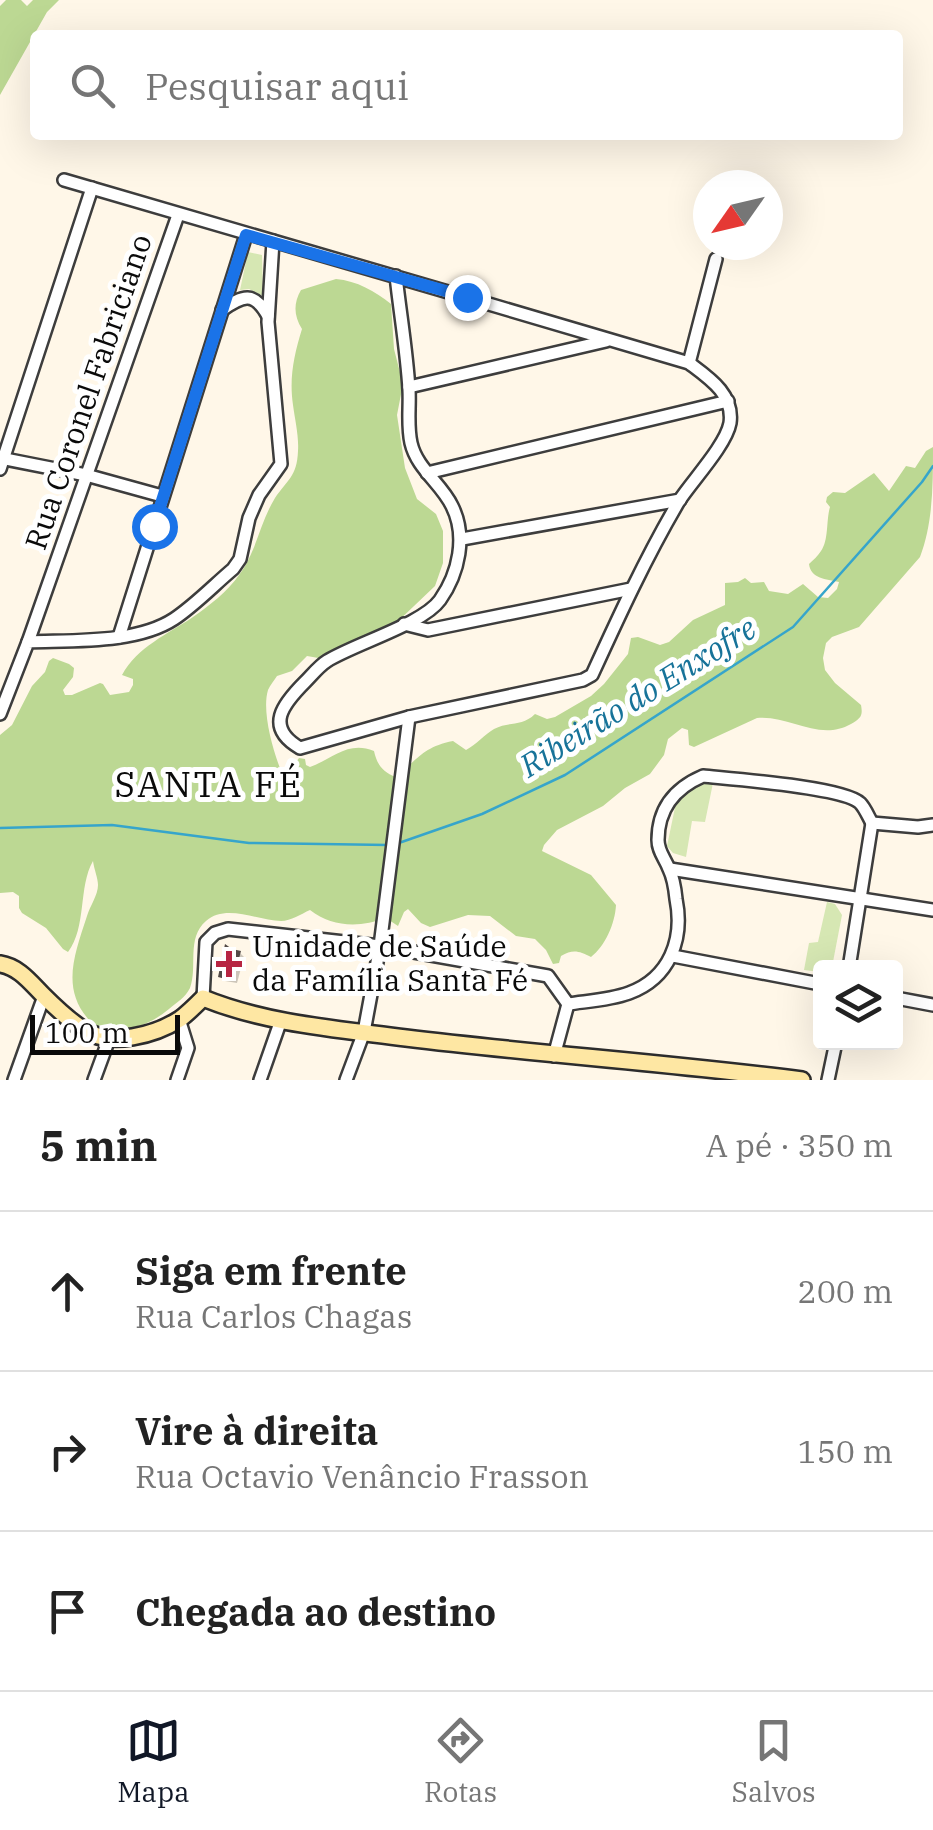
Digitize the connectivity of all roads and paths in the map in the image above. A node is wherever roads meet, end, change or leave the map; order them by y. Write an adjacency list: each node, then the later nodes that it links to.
1 (64, 180): 2 (street)
2 (92, 188): 3 (street); 14 (street)
3 (178, 215): 4 (street); 16 (street, Rua Coronel Fabriciano)
4 (246, 235): 5 (street); 8 (street)
5 (272, 241): 7 (street); 9 (street)
6 (716, 260): 11 (street)
7 (396, 276): 10 (street); 12 (street)
8 (222, 310): 9 (street); 17 (street)
9 (268, 316): 23 (street)
10 (610, 340): 11 (street); 12 (street)
11 (689, 363): 13 (street)
12 (409, 387): 15 (street)
13 (728, 402): 15 (street); 18 (street)
14 (1, 462): 16 (street)
15 (427, 473): 19 (street)
16 (86, 475): 17 (street); 25 (street, Rua Coronel Fabriciano)
17 (162, 496): 21 (street)
18 (680, 500): 19 (street); 20 (street)
19 (462, 539): 22 (street)
20 (631, 589): 22 (street); 27 (street)
21 (126, 613): 23 (street); 24 (street)
22 (404, 624): 27 (street)
23 (148, 630): 24 (street)
24 (120, 637): 25 (street)
25 (28, 642): 26 (street, Rua Coronel Fabriciano)
26 (0, 714)
27 (409, 717): 33 (street)
28 (872, 823): 29 (street); 30 (street); 31 (street)
29 (933, 826)
30 (670, 869): 31 (street); 34 (street)
31 (860, 898): 32 (street); 35 (street)
32 (933, 910)
33 (380, 946): 39 (street); 41 (street); 45 (street)
34 (673, 956): 37 (street); 41 (street)
35 (851, 960)
36 (0, 964): 38 (street)
37 (813, 983)
38 (44, 996): 46 (street); 49 (street)
39 (203, 998): 43 (street); 44 (street)
40 (903, 999): 42 (street)
41 (568, 1004): 48 (street)
42 (933, 1005)
43 (179, 1020): 46 (street); 51 (street)
44 (280, 1020): 45 (street); 52 (street)
45 (364, 1032): 48 (street); 53 (street)
46 (108, 1039): 50 (street)
47 (834, 1050): 55 (street)
48 (554, 1056): 54 (street)
49 (14, 1080)
50 (94, 1080)
51 (177, 1080)
52 (260, 1080)
53 (346, 1080)
54 (802, 1080)
55 (828, 1080)

